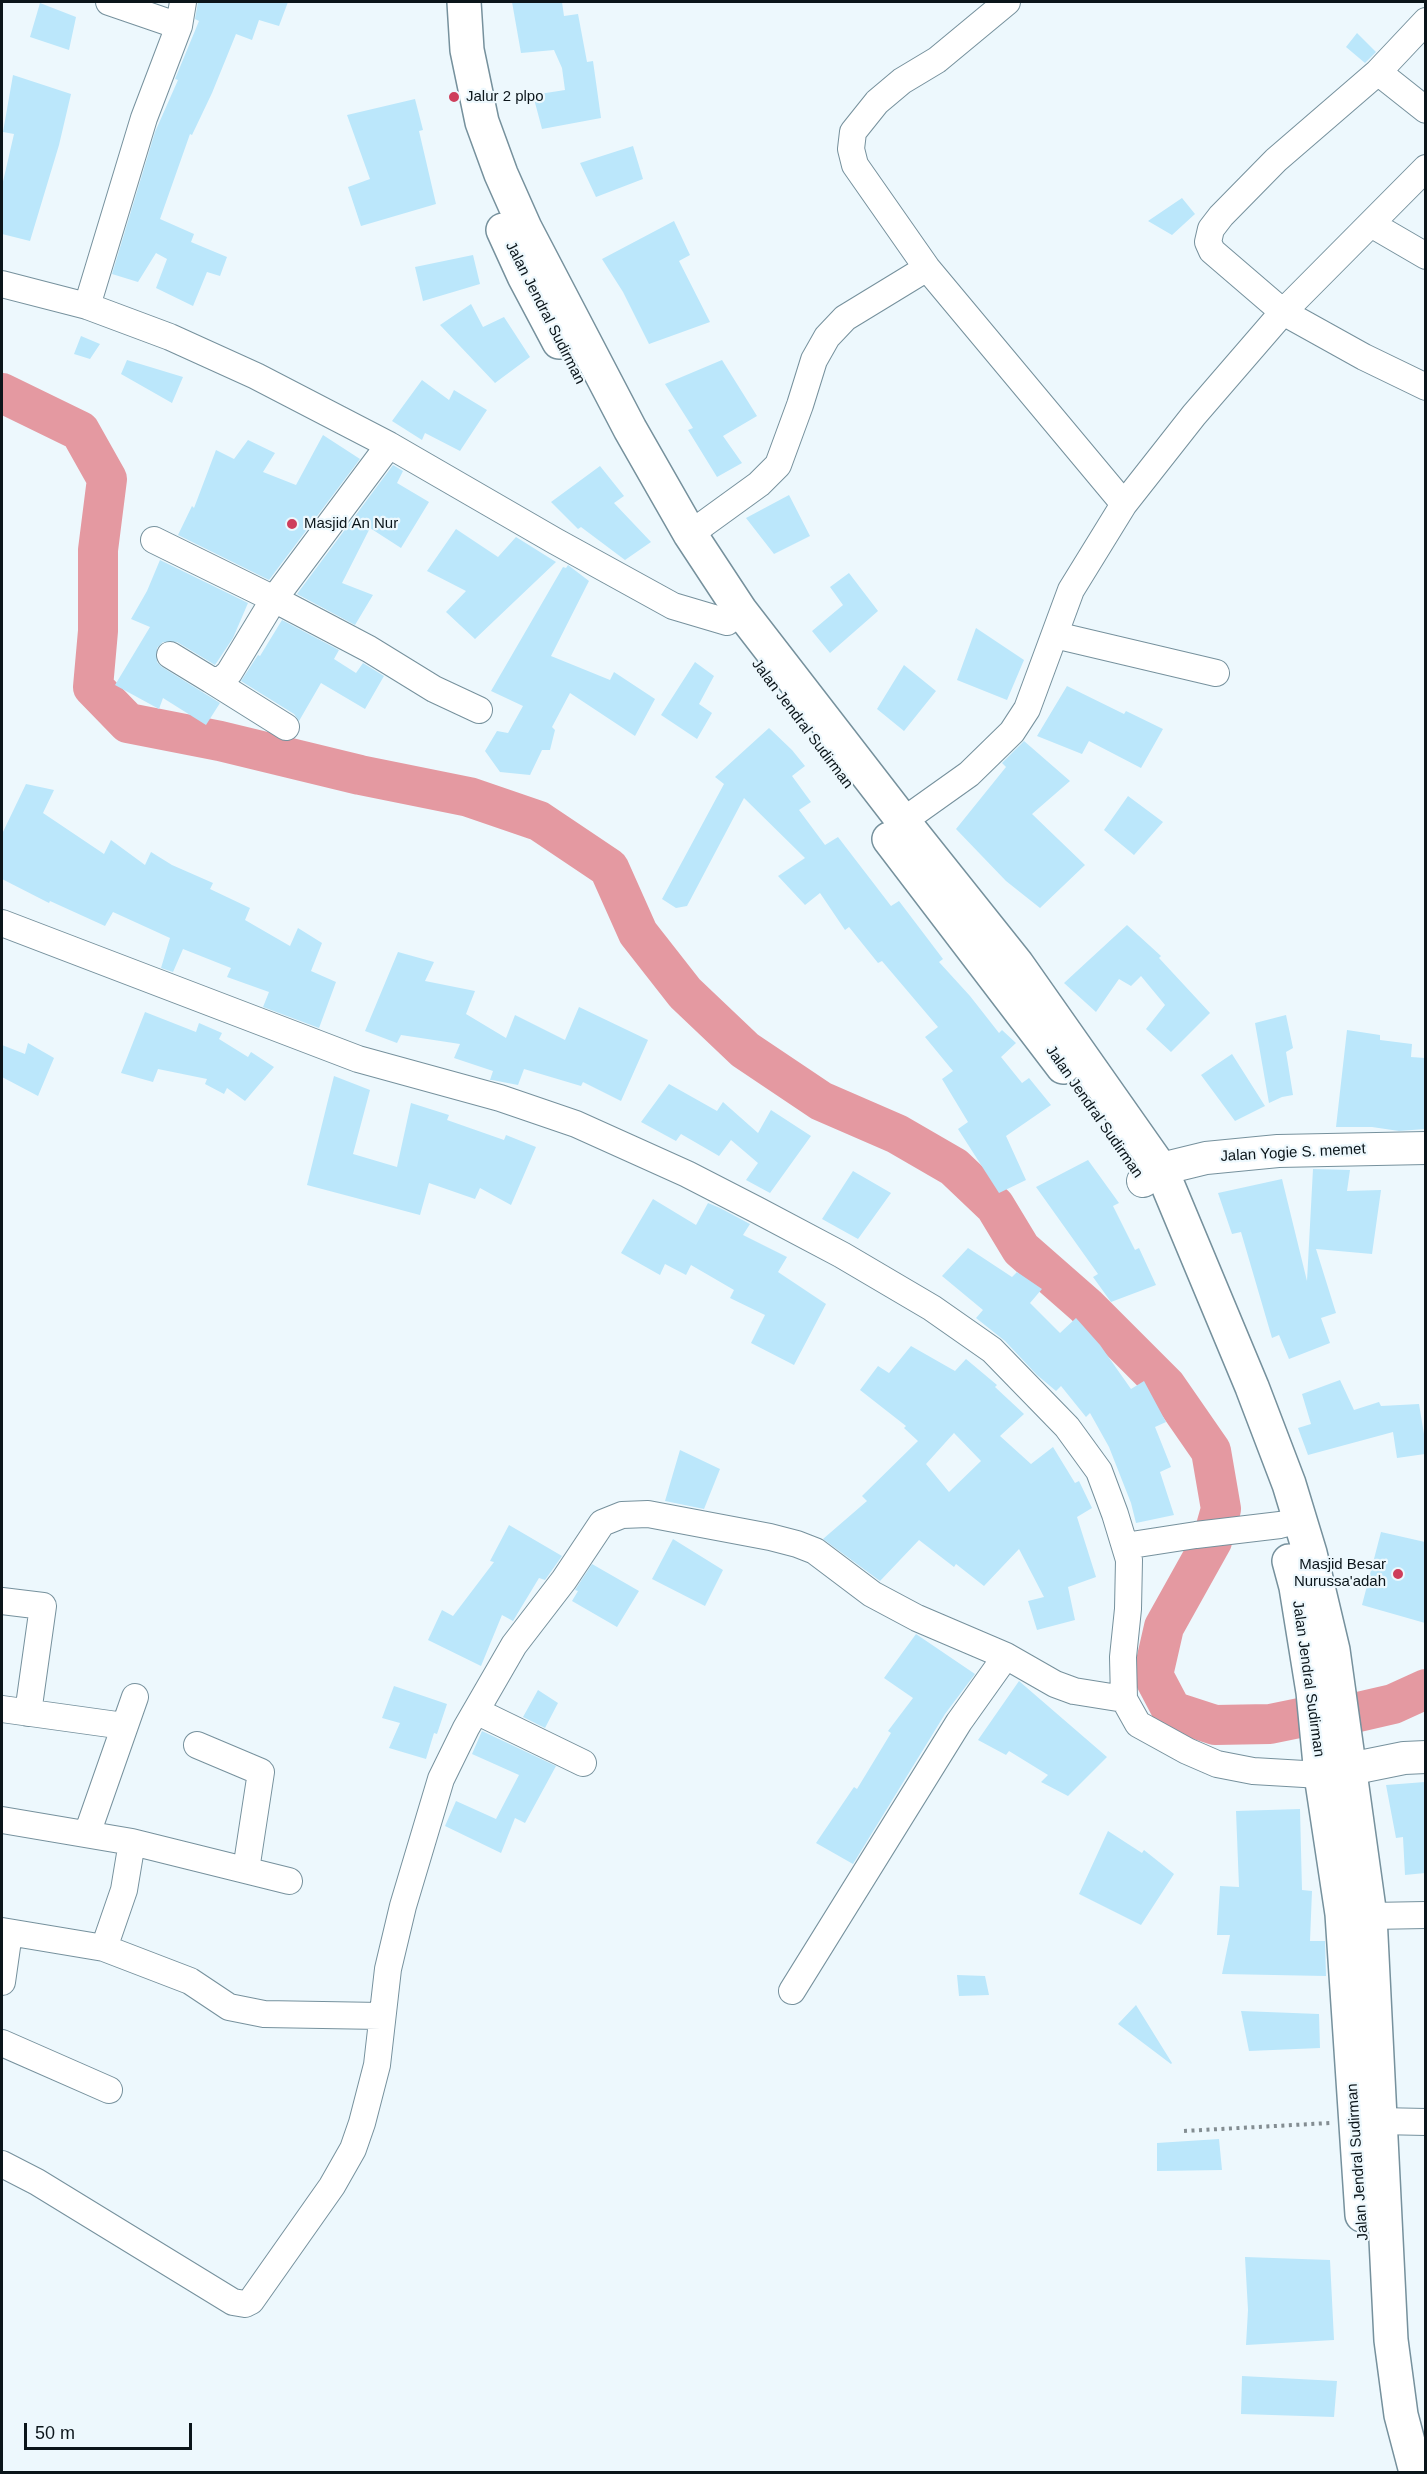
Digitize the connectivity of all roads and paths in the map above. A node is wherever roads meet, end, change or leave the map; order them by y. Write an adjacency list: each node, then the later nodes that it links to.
1 (109, 2): 5 (street)
2 (443, 2): 22 (highway, Jalan Jendral Sudirman)
3 (464, 2): 19 (highway, Jalan Jendral Sudirman)
4 (1007, 2): 12 (street)
5 (181, 14): 14 (street)
6 (1425, 21): 7 (street)
7 (1378, 72): 8 (street); 15 (street)
8 (1425, 111)
9 (1425, 168): 10 (street)
10 (1371, 224): 11 (street); 15 (street)
11 (1425, 256)
12 (927, 268): 18 (street); 19 (street)
13 (2, 284): 14 (street)
14 (87, 306): 17 (street)
15 (1282, 312): 16 (street); 18 (street)
16 (1425, 387)
17 (389, 445): 21 (street); 22 (street)
18 (1124, 504): 23 (street)
19 (690, 534): 22 (highway, Jalan Jendral Sudirman)
20 (154, 540): 21 (street)
21 (274, 599): 26 (street); 27 (street)
22 (733, 616): 29 (highway, Jalan Jendral Sudirman); 32 (highway, Jalan Jendral Sudirman)
23 (1055, 635): 25 (street); 29 (street)
24 (170, 655): 26 (street)
25 (1216, 672)
26 (211, 680): 28 (street)
27 (479, 710)
28 (286, 727)
29 (903, 821): 32 (highway, Jalan Jendral Sudirman)
30 (2, 923): 34 (street)
31 (1425, 1148): 32 (street, Jalan Yogie S. memet)
32 (1152, 1175): 33 (highway, Jalan Jendral Sudirman)
33 (1290, 1523): 34 (street); 44 (highway, Jalan Jendral Sudirman)
34 (1125, 1546): 38 (street)
35 (2, 1601): 41 (street)
36 (1006, 1656): 38 (street); 40 (street); 57 (street)
37 (135, 1697): 42 (street)
38 (1124, 1699): 44 (street)
39 (2, 1709): 41 (street)
40 (476, 1711): 46 (street); 58 (street)
41 (28, 1713): 42 (street)
42 (124, 1726): 48 (street)
43 (197, 1745): 50 (street)
44 (1333, 1757): 45 (street); 53 (highway, Jalan Jendral Sudirman)
45 (1425, 1757)
46 (583, 1763)
47 (2, 1820): 48 (street)
48 (87, 1834): 49 (street)
49 (132, 1842): 50 (street); 55 (street)
50 (246, 1870): 51 (street)
51 (289, 1881)
52 (1425, 1915): 53 (street)
53 (1356, 1919): 61 (highway, Jalan Jendral Sudirman)
54 (5, 1932): 55 (street); 56 (street)
55 (104, 1948): 58 (street)
56 (2, 1982)
57 (792, 1991)
58 (381, 2016): 64 (street)
59 (2, 2043): 60 (street)
60 (109, 2090)
61 (1367, 2121): 62 (street); 63 (path); 65 (highway, Jalan Jendral Sudirman); 66 (highway, Jalan Jendral Sudirman)
62 (1425, 2122)
63 (1184, 2131)
64 (2, 2164)
65 (1394, 2472)
66 (1416, 2472)

